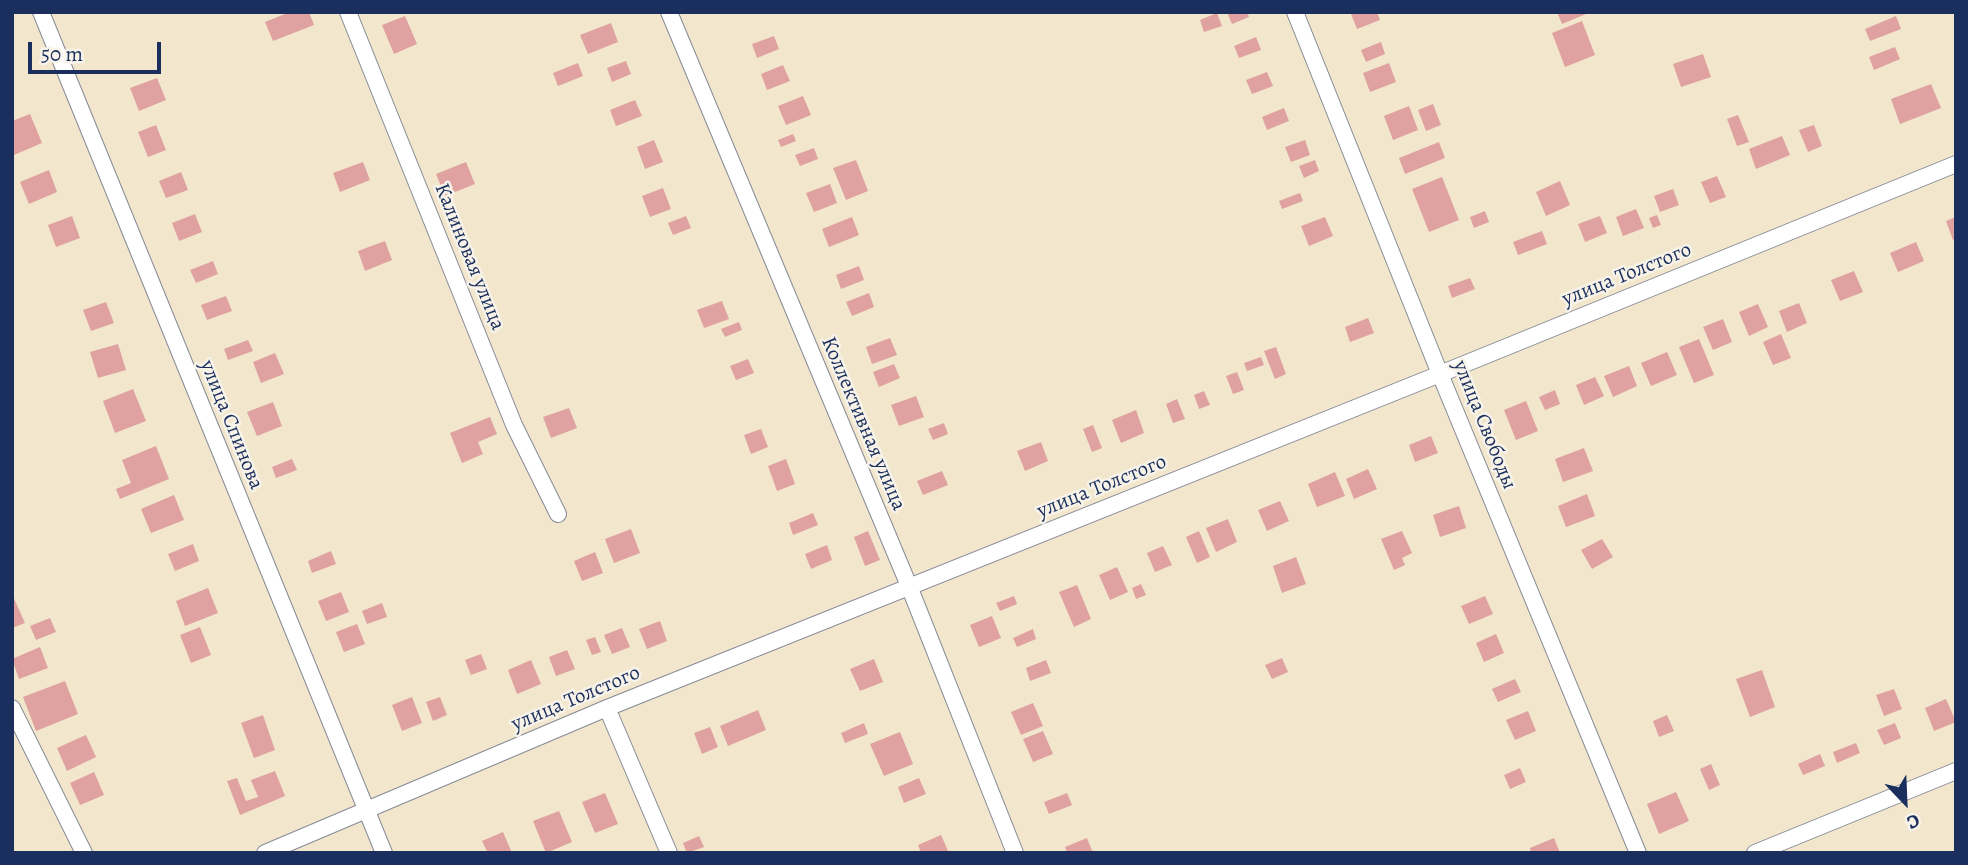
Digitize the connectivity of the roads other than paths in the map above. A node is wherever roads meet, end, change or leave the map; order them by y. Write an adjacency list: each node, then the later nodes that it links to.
1 (41, 12): 12 (street, улица Спинова)
2 (348, 12): 7 (street, Калиновая улица)
3 (669, 12): 8 (street, Коллективная улица)
4 (1295, 12): 6 (street, улица Свободы)
5 (1956, 164): 6 (street, улица Толстого)
6 (1440, 374): 8 (street, улица Толстого); 18 (street, улица Свободы)
7 (558, 514)
8 (909, 586): 10 (street, улица Толстого); 17 (street, Коллективная улица)
9 (12, 708): 13 (street)
10 (607, 708): 12 (street, улица Толстого); 16 (street)
11 (1956, 771): 19 (street)
12 (366, 810): 14 (street, улица Толстого); 15 (street, улица Спинова)
13 (84, 853)
14 (265, 853)
15 (384, 853)
16 (668, 853)
17 (1015, 853)
18 (1637, 853)
19 (1755, 853)

